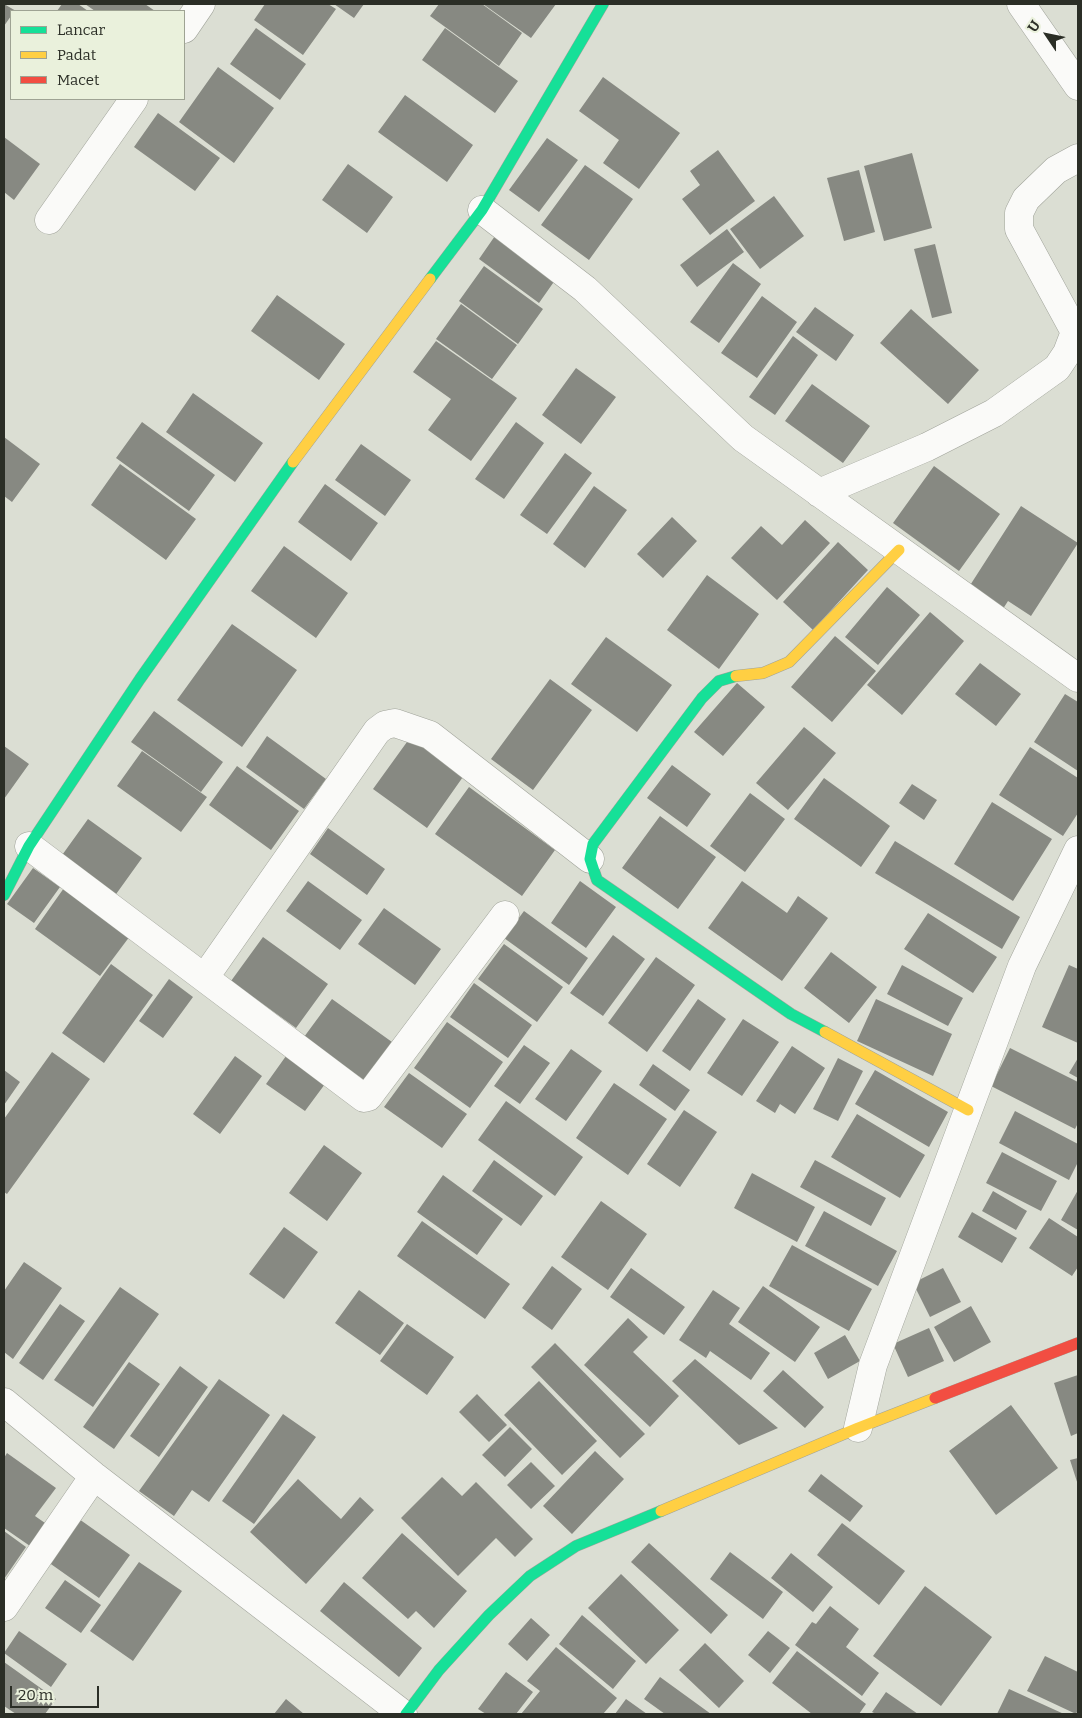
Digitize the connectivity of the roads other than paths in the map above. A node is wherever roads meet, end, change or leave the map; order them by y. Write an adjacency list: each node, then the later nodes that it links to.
1 (202, 4): 4 (street)
2 (603, 4): 8 (street)
3 (1020, 4): 5 (street)
4 (185, 28)
5 (1078, 86)
6 (133, 100): 9 (street)
7 (1078, 158): 10 (street)
8 (482, 210): 10 (street); 13 (street)
9 (49, 220)
10 (819, 493): 11 (street)
11 (899, 550): 12 (street); 15 (street)
12 (1078, 678)
13 (29, 846): 16 (street); 18 (street)
14 (1078, 850): 19 (street)
15 (590, 859): 18 (street); 19 (street)
16 (4, 895)
17 (505, 915): 18 (street)
18 (205, 977)
19 (968, 1110): 22 (street)
20 (1078, 1343): 22 (street)
21 (4, 1402): 23 (street)
22 (858, 1428): 25 (street)
23 (94, 1476): 24 (street); 25 (street)
24 (4, 1607)
25 (404, 1714)

